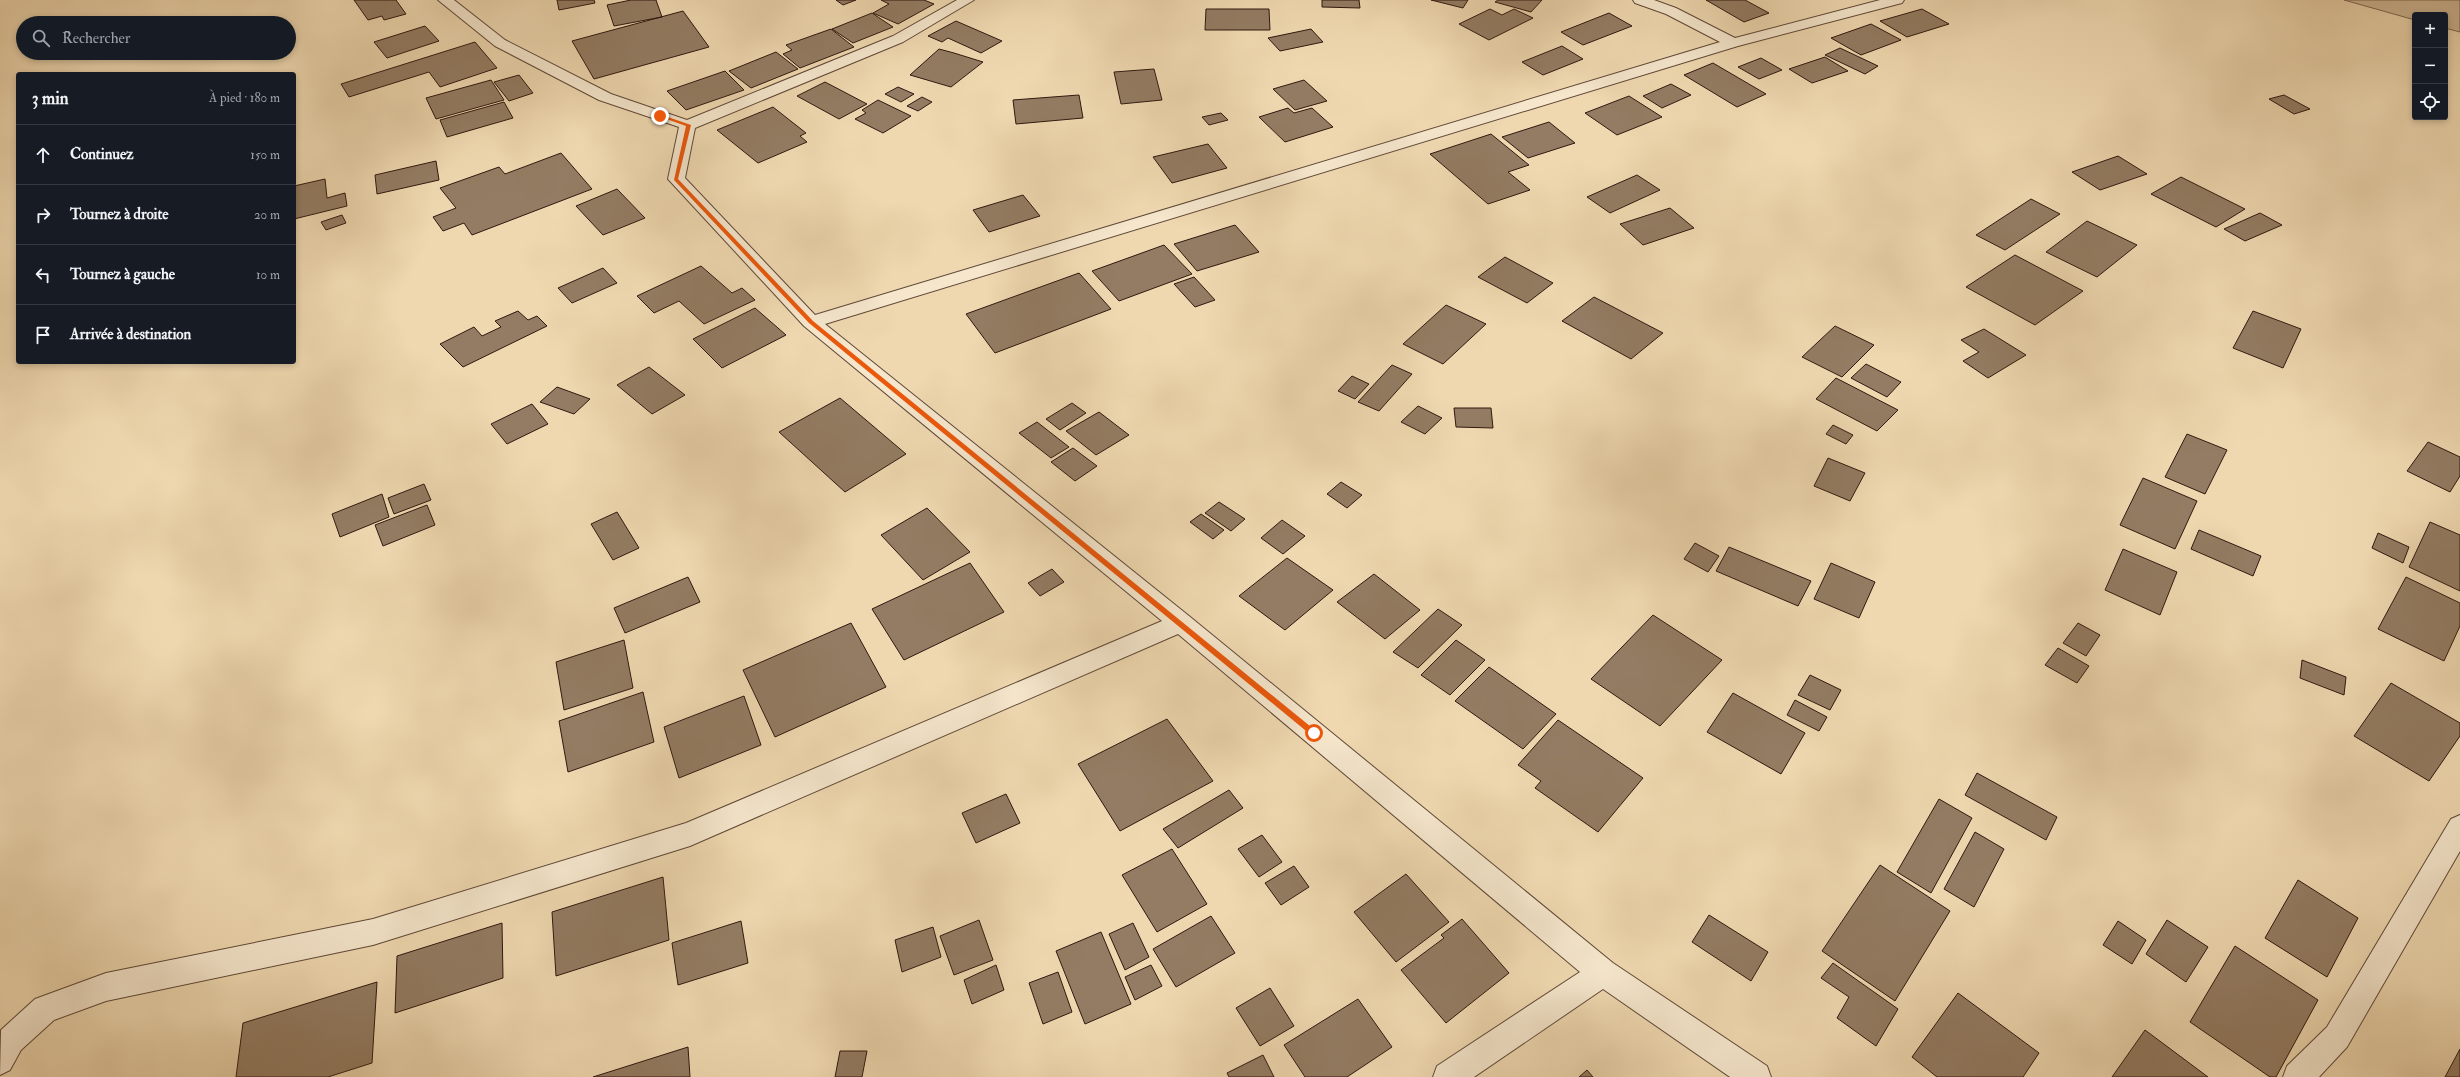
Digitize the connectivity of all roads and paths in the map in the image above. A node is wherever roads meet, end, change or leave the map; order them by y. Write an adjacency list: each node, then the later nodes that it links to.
1 (445, 0): 6 (street)
2 (967, 0): 6 (street)
3 (1640, 0): 5 (street)
4 (1897, 0): 5 (street)
5 (1734, 43): 7 (street)
6 (688, 125): 7 (street)
7 (811, 322): 8 (street)
8 (1181, 623): 10 (street); 11 (street)
9 (2460, 827): 14 (street)
10 (1602, 973): 12 (street); 13 (street)
11 (0, 1060)
12 (1448, 1077)
13 (1756, 1077)
14 (2298, 1077)

